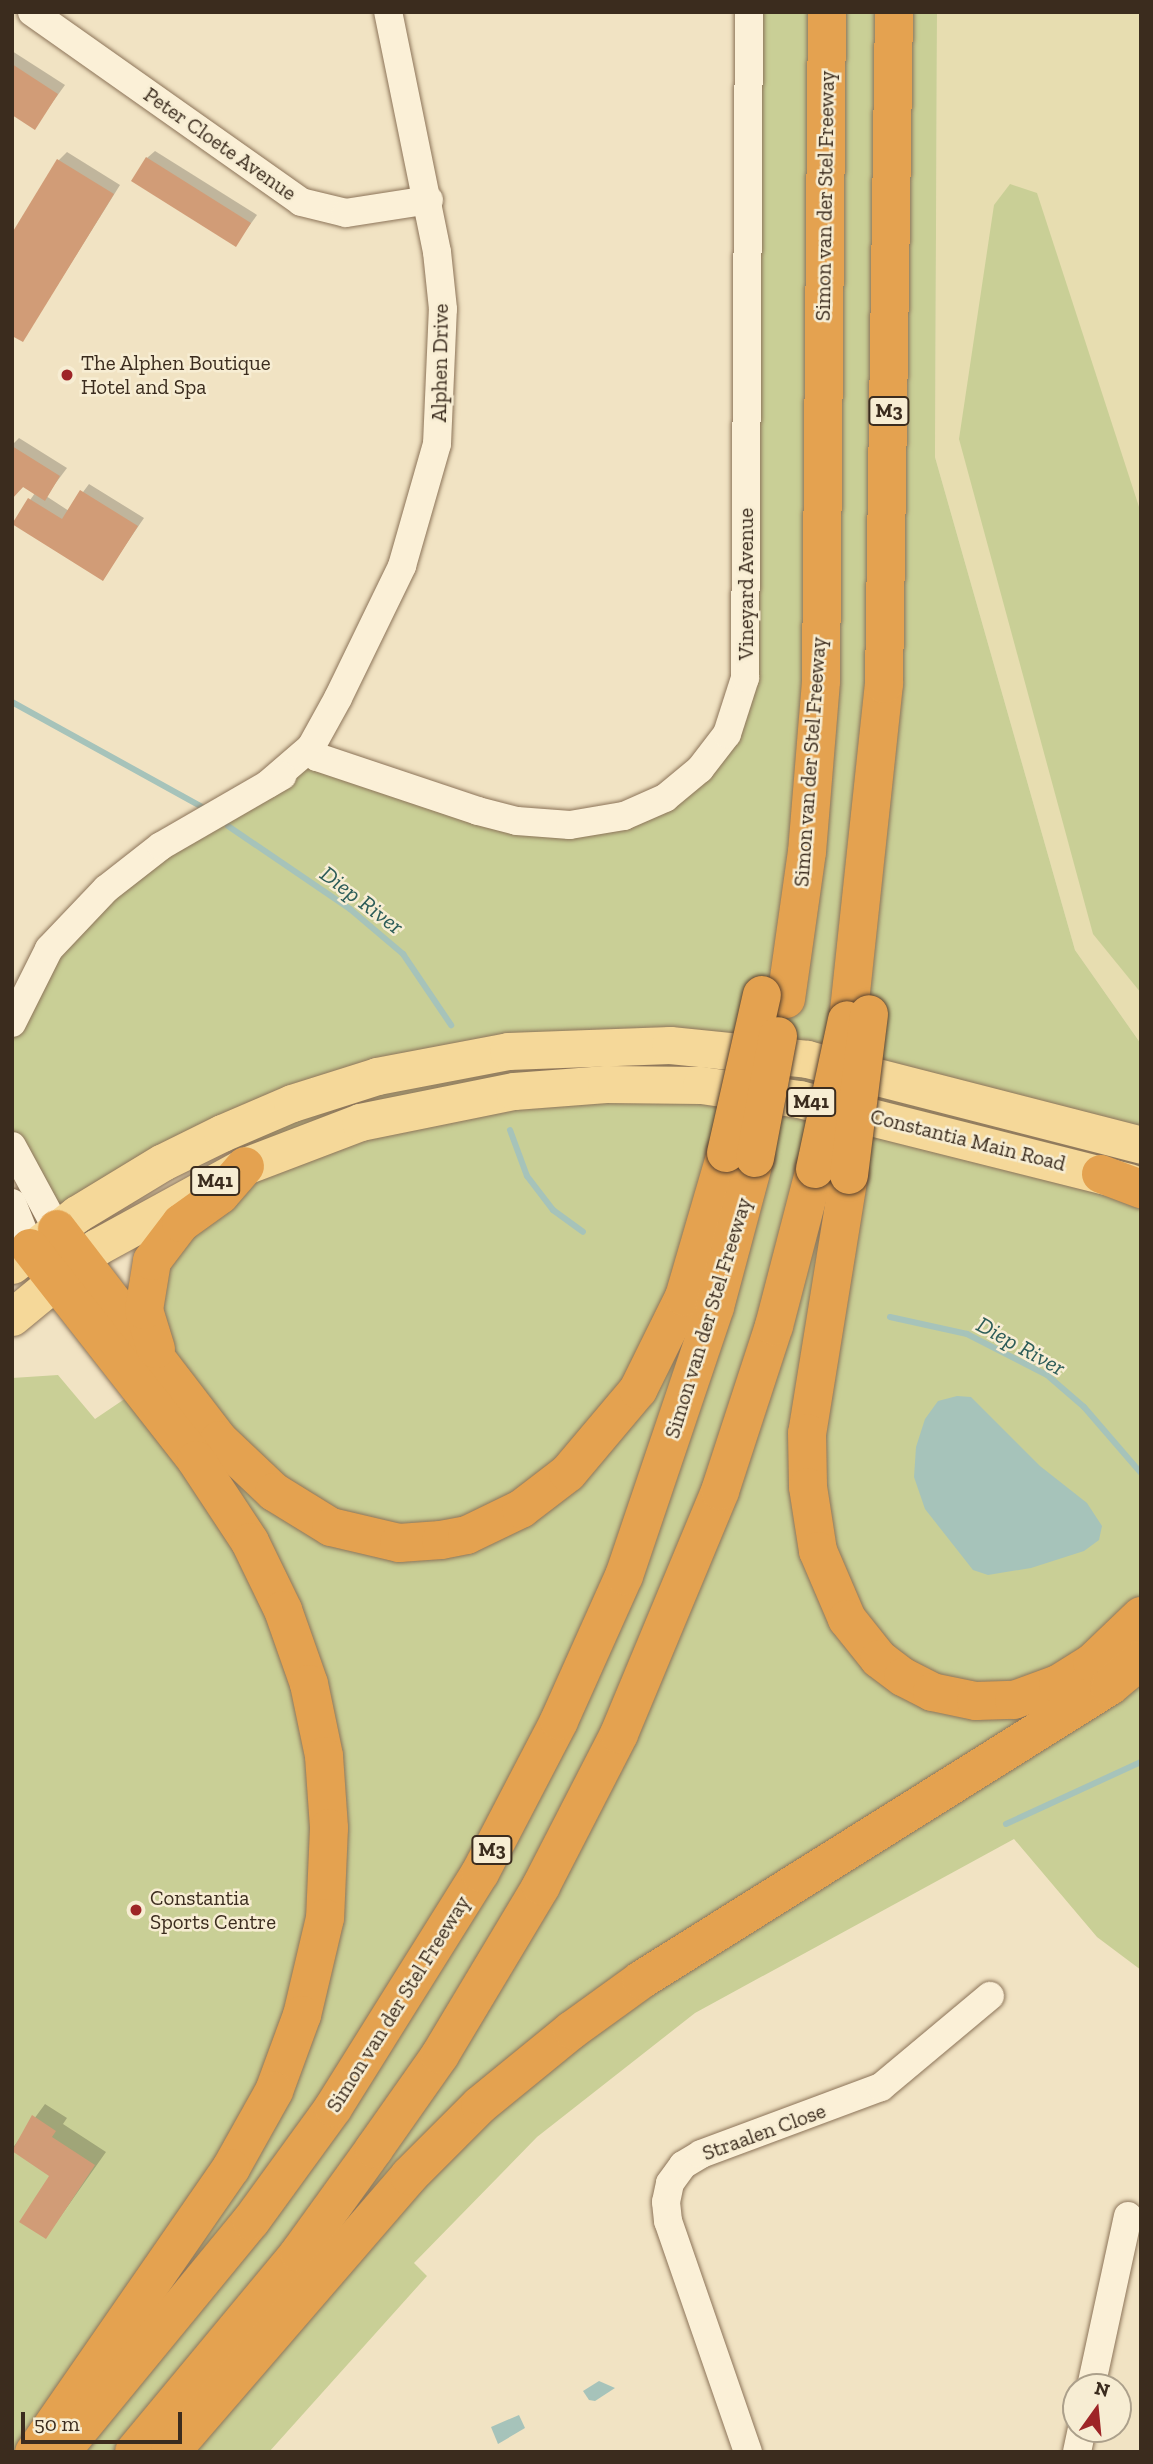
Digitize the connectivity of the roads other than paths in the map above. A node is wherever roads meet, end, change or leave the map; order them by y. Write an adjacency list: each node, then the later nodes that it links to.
1 (32, 12): 6 (street, Peter Cloete Avenue)
2 (388, 12): 6 (street, Alphen Drive)
3 (749, 12): 7 (street, Vineyard Avenue)
4 (827, 12): 11 (highway, Simon van der Stel Freeway, bridge)
5 (894, 12): 13 (highway, M3, bridge)
6 (429, 200): 7 (street, Alphen Drive)
7 (326, 750): 8 (street)
8 (12, 1023)
9 (1141, 1144): 17 (main road, Constantia Main Road / M41)
10 (12, 1146): 17 (street)
11 (741, 1156): 20 (highway); 27 (highway, Simon van der Stel Freeway / M3)
12 (245, 1166): 14 (main road, Constantia Main Road / M41); 18 (main road, Constantia Main Road / M41); 20 (highway)
13 (832, 1172): 21 (highway); 28 (highway)
14 (1101, 1174): 15 (highway)
15 (1141, 1187)
16 (12, 1203): 17 (street)
17 (33, 1248): 18 (highway)
18 (67, 1270): 19 (main road, Constantia Main Road / M41); 20 (highway); 26 (highway)
19 (12, 1317)
20 (166, 1371)
21 (1141, 1616)
22 (1141, 1660): 29 (highway)
23 (990, 1996): 30 (street, Straalen Close)
24 (1128, 2216): 25 (street)
25 (1094, 2373)
26 (34, 2452)
27 (61, 2452)
28 (135, 2452)
29 (171, 2452)
30 (748, 2452)

